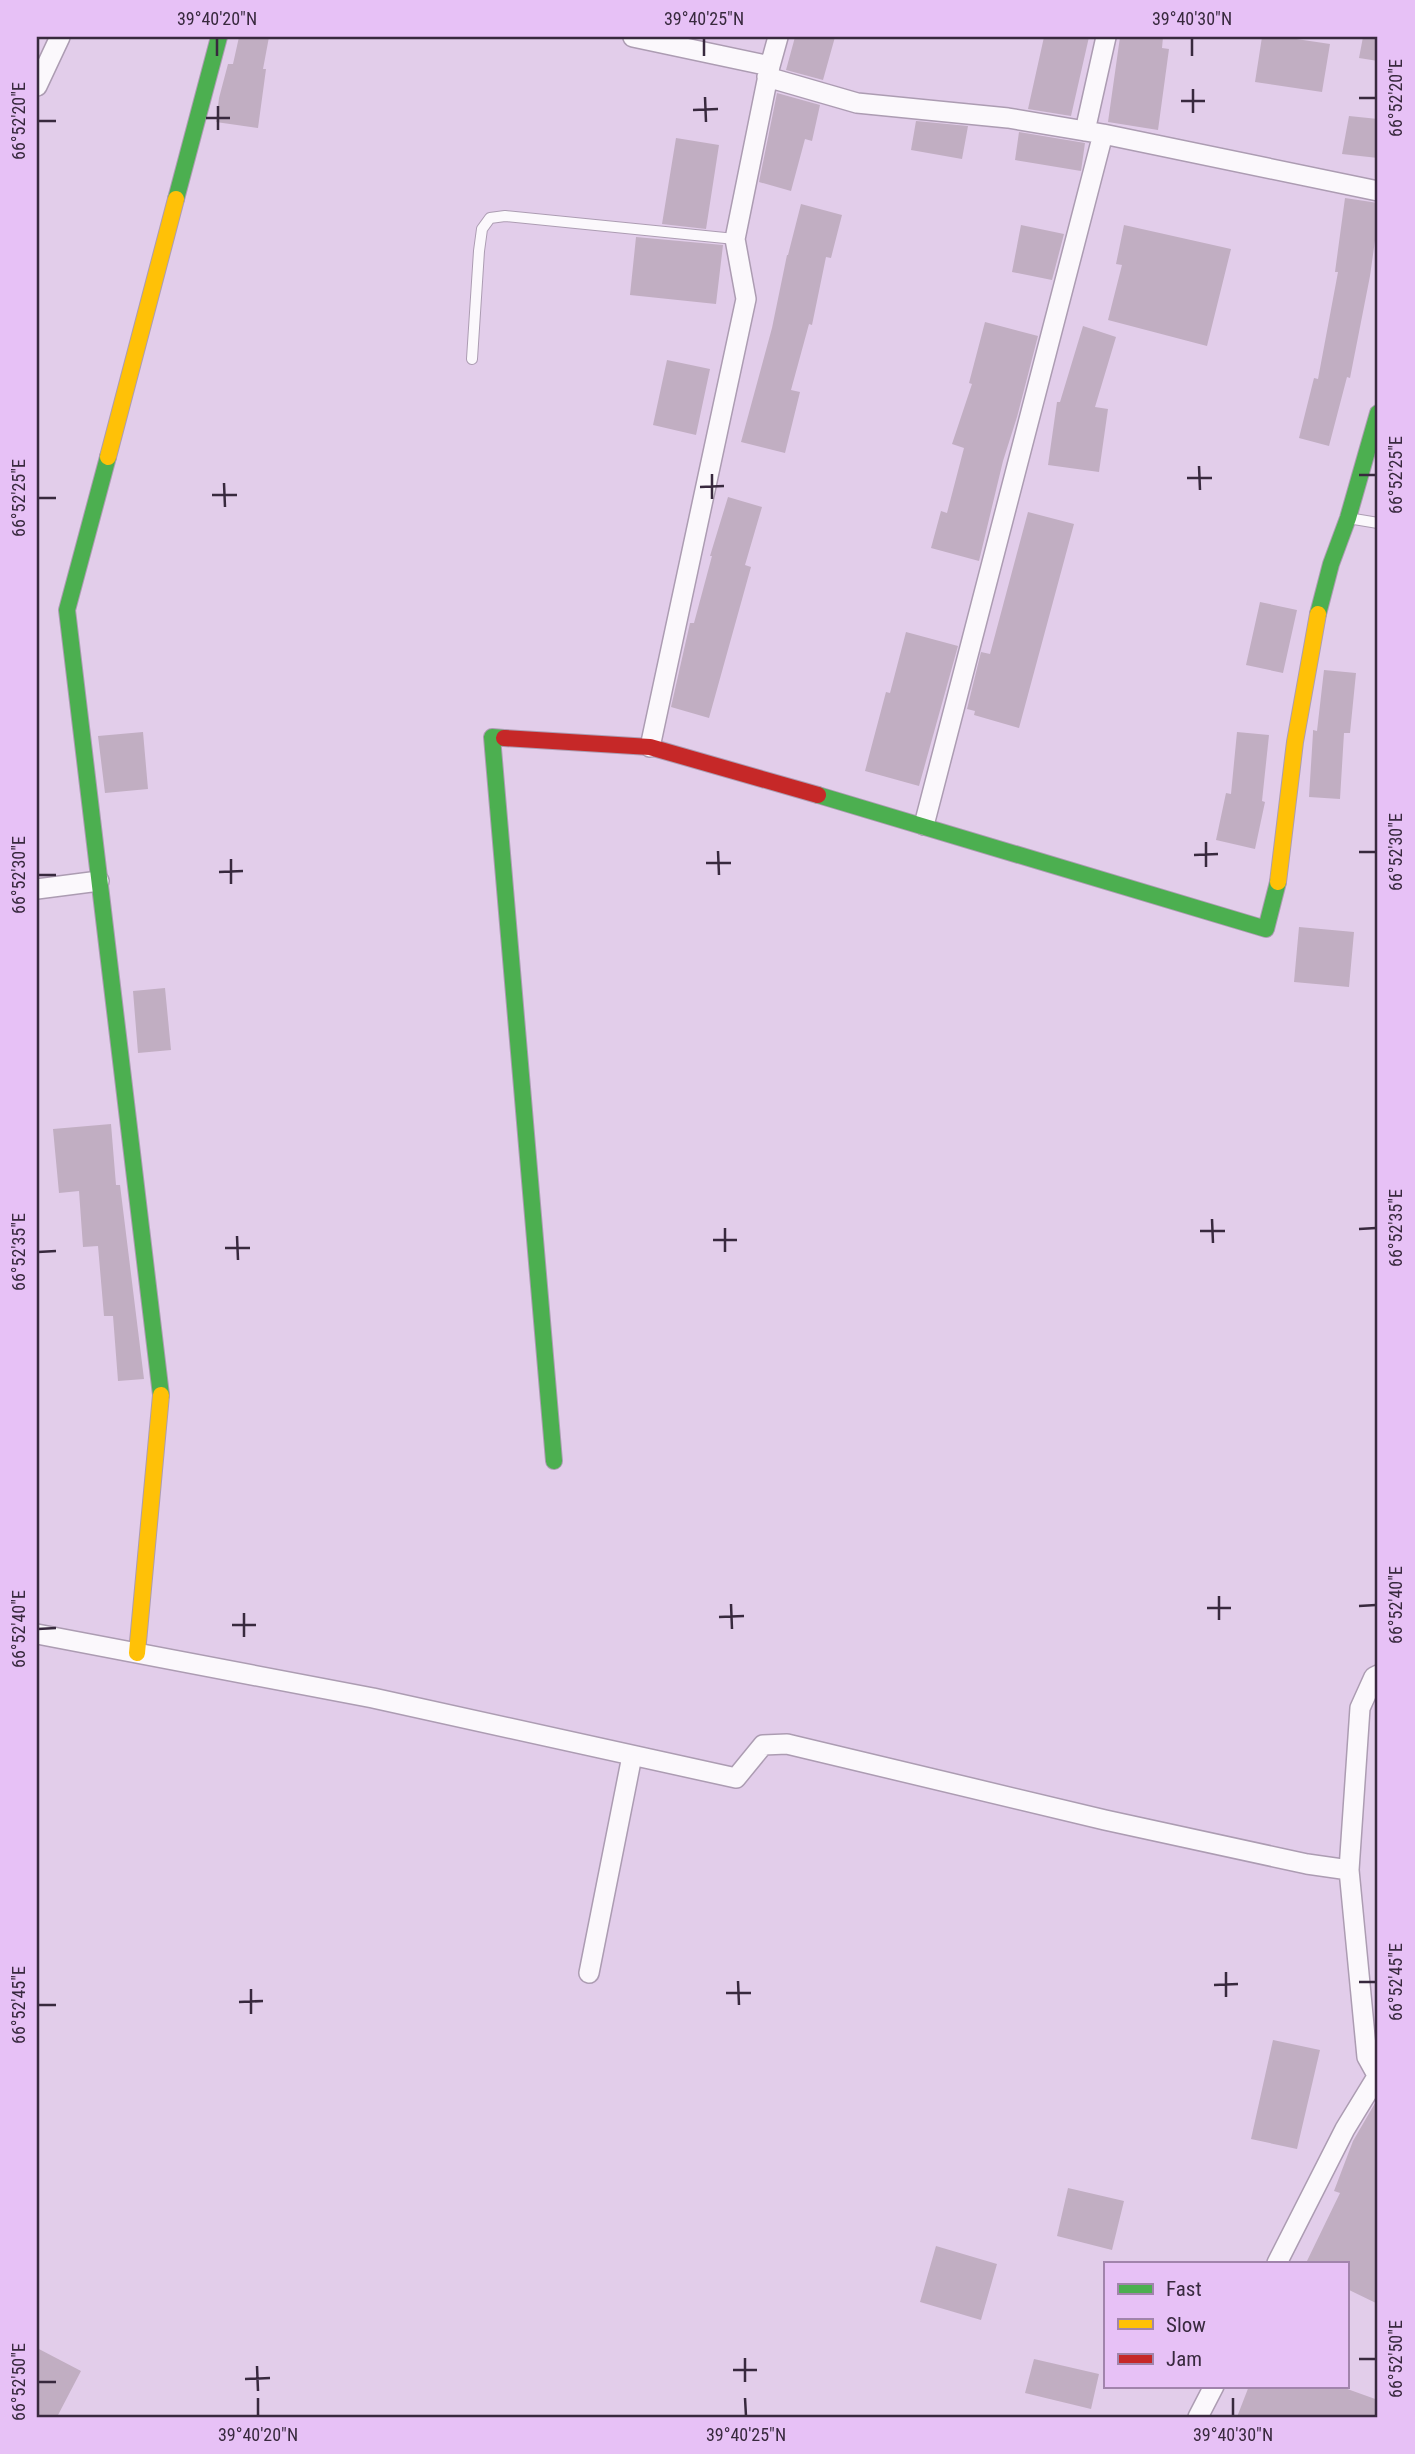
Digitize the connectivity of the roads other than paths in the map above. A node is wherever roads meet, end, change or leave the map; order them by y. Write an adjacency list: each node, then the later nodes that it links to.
1 (60, 37): 7 (street)
2 (219, 37): 17 (street)
3 (634, 37): 6 (street)
4 (778, 37): 6 (street)
5 (1106, 37): 8 (street)
6 (769, 72): 8 (street); 10 (street)
7 (37, 86)
8 (1094, 133): 9 (street); 16 (street)
9 (1378, 191)
10 (735, 239): 11 (lane); 15 (street)
11 (472, 359)
12 (1378, 413): 13 (street)
13 (1348, 518): 14 (lane); 16 (street)
14 (1378, 523)
15 (650, 747): 16 (street); 19 (street)
16 (924, 825)
17 (99, 881): 18 (street); 21 (street)
18 (37, 889)
19 (554, 1461)
20 (37, 1634): 21 (street)
21 (137, 1653): 23 (street)
22 (1378, 1675): 24 (street)
23 (632, 1756): 24 (street); 25 (street)
24 (1349, 1870): 26 (street)
25 (589, 1973)
26 (1378, 2075): 27 (street)
27 (1278, 2262)
28 (1213, 2388): 29 (street)
29 (1198, 2417)

